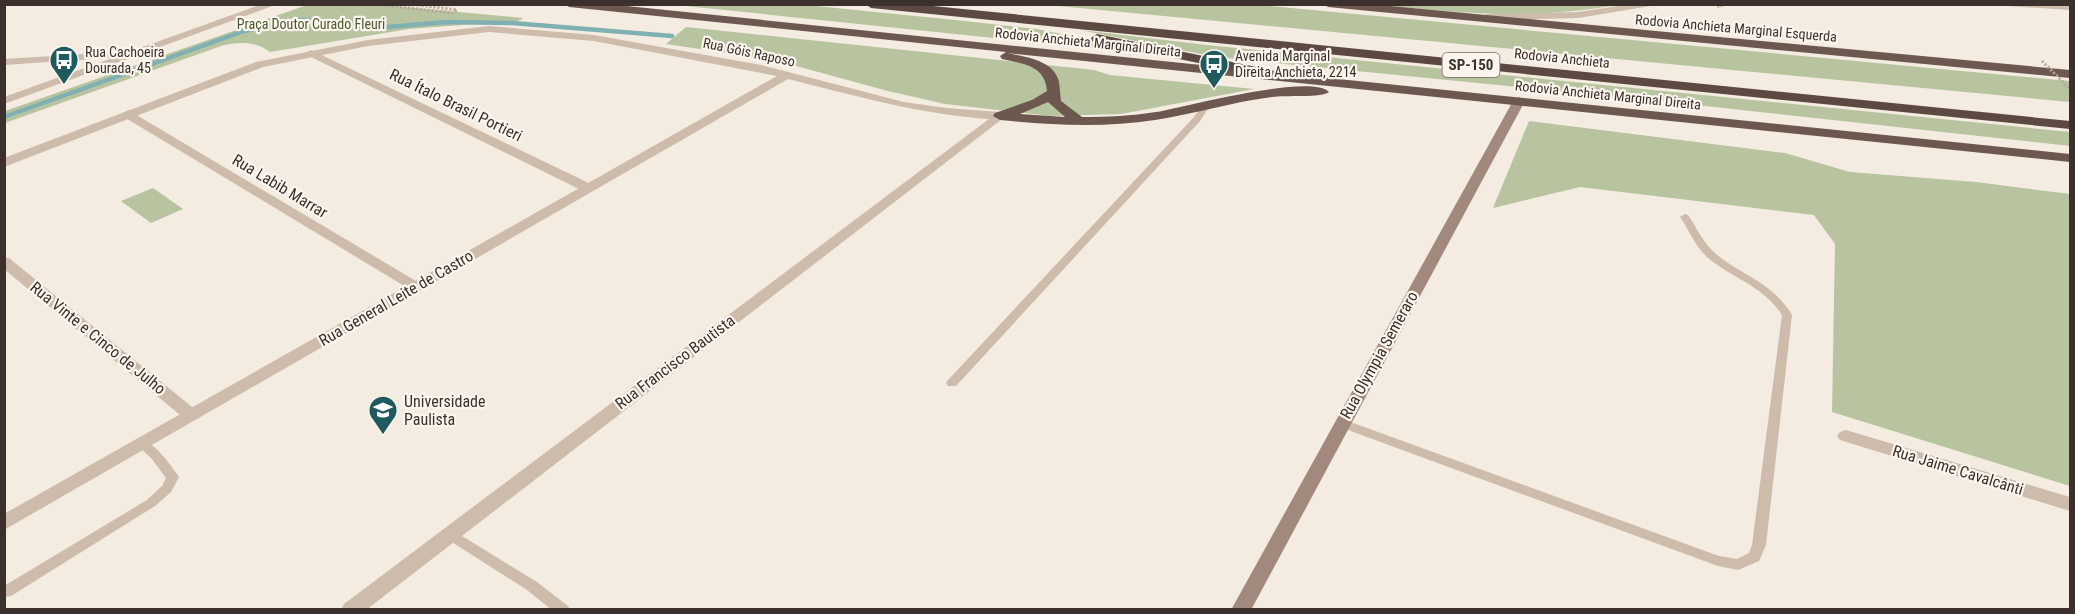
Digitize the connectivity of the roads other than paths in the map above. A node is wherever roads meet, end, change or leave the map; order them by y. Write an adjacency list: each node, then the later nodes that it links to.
1 (242, 4): 12 (street)
2 (273, 4): 12 (street)
3 (568, 4): 14 (highway, Rodovia Anchieta Marginal Direita / SP-150)
4 (871, 4): 11 (highway, Rodovia Anchieta / SP-150)
5 (1328, 4): 13 (highway, Rodovia Anchieta Marginal Esquerda)
6 (1658, 4): 13 (street)
7 (1730, 4): 9 (lane)
8 (2008, 4): 10 (lane)
9 (1720, 6)
10 (2070, 8)
11 (959, 9): 20 (highway); 26 (highway, Rodovia Anchieta / SP-150); 30 (highway, Rodovia Anchieta / SP-150)
12 (259, 10): 16 (street)
13 (1458, 17): 18 (highway, Rodovia Anchieta Marginal Esquerda)
14 (951, 43): 20 (highway, Rodovia Anchieta Marginal Direita / SP-150); 21 (highway)
15 (311, 53): 19 (street, Rua Góis Raposo); 27 (street, Rua Góis Raposo); 33 (street, Rua Ítalo Brasil Portieri)
16 (134, 54): 17 (street); 24 (street)
17 (4, 62)
18 (2070, 74)
19 (788, 75): 28 (street, Rua Góis Raposo); 33 (street, Rua General Leite de Castro)
20 (1285, 77): 22 (highway, Rodovia Anchieta Marginal Direita / SP-150)
21 (1053, 93): 28 (highway); 29 (highway)
22 (1445, 93): 23 (highway, Rodovia Anchieta Marginal Direita / SP-150); 25 (highway)
23 (1519, 100): 31 (highway, Rodovia Anchieta Marginal Direita / SP-150); 39 (main road, Rua Olympia Semeraro)
24 (4, 101)
25 (1205, 107): 29 (highway); 37 (lane)
26 (2070, 113)
27 (128, 114): 32 (street, Rua Góis Raposo); 36 (street, Rua Labib Marrar)
28 (1000, 116): 29 (highway); 44 (street, Rua Francisco Bautista)
29 (1081, 123)
30 (2070, 125)
31 (2070, 158)
32 (4, 164)
33 (588, 188): 36 (street, Rua General Leite de Castro)
34 (1685, 217): 39 (lane)
35 (4, 261): 38 (street, Rua Vinte e Cinco de Julho)
36 (416, 287): 38 (street, Rua General Leite de Castro)
37 (952, 383)
38 (191, 415): 41 (street, Rua General Leite de Castro)
39 (1341, 423): 48 (main road, Rua Olympia Semeraro)
40 (1846, 436): 42 (street, Rua Jaime Cavalcânti)
41 (142, 444): 43 (street, Rua General Leite de Castro); 45 (lane)
42 (2070, 504)
43 (4, 523)
44 (449, 533): 46 (street, Rua Francisco Bautista); 47 (lane)
45 (6, 592)
46 (351, 609)
47 (562, 609)
48 (1241, 609)

